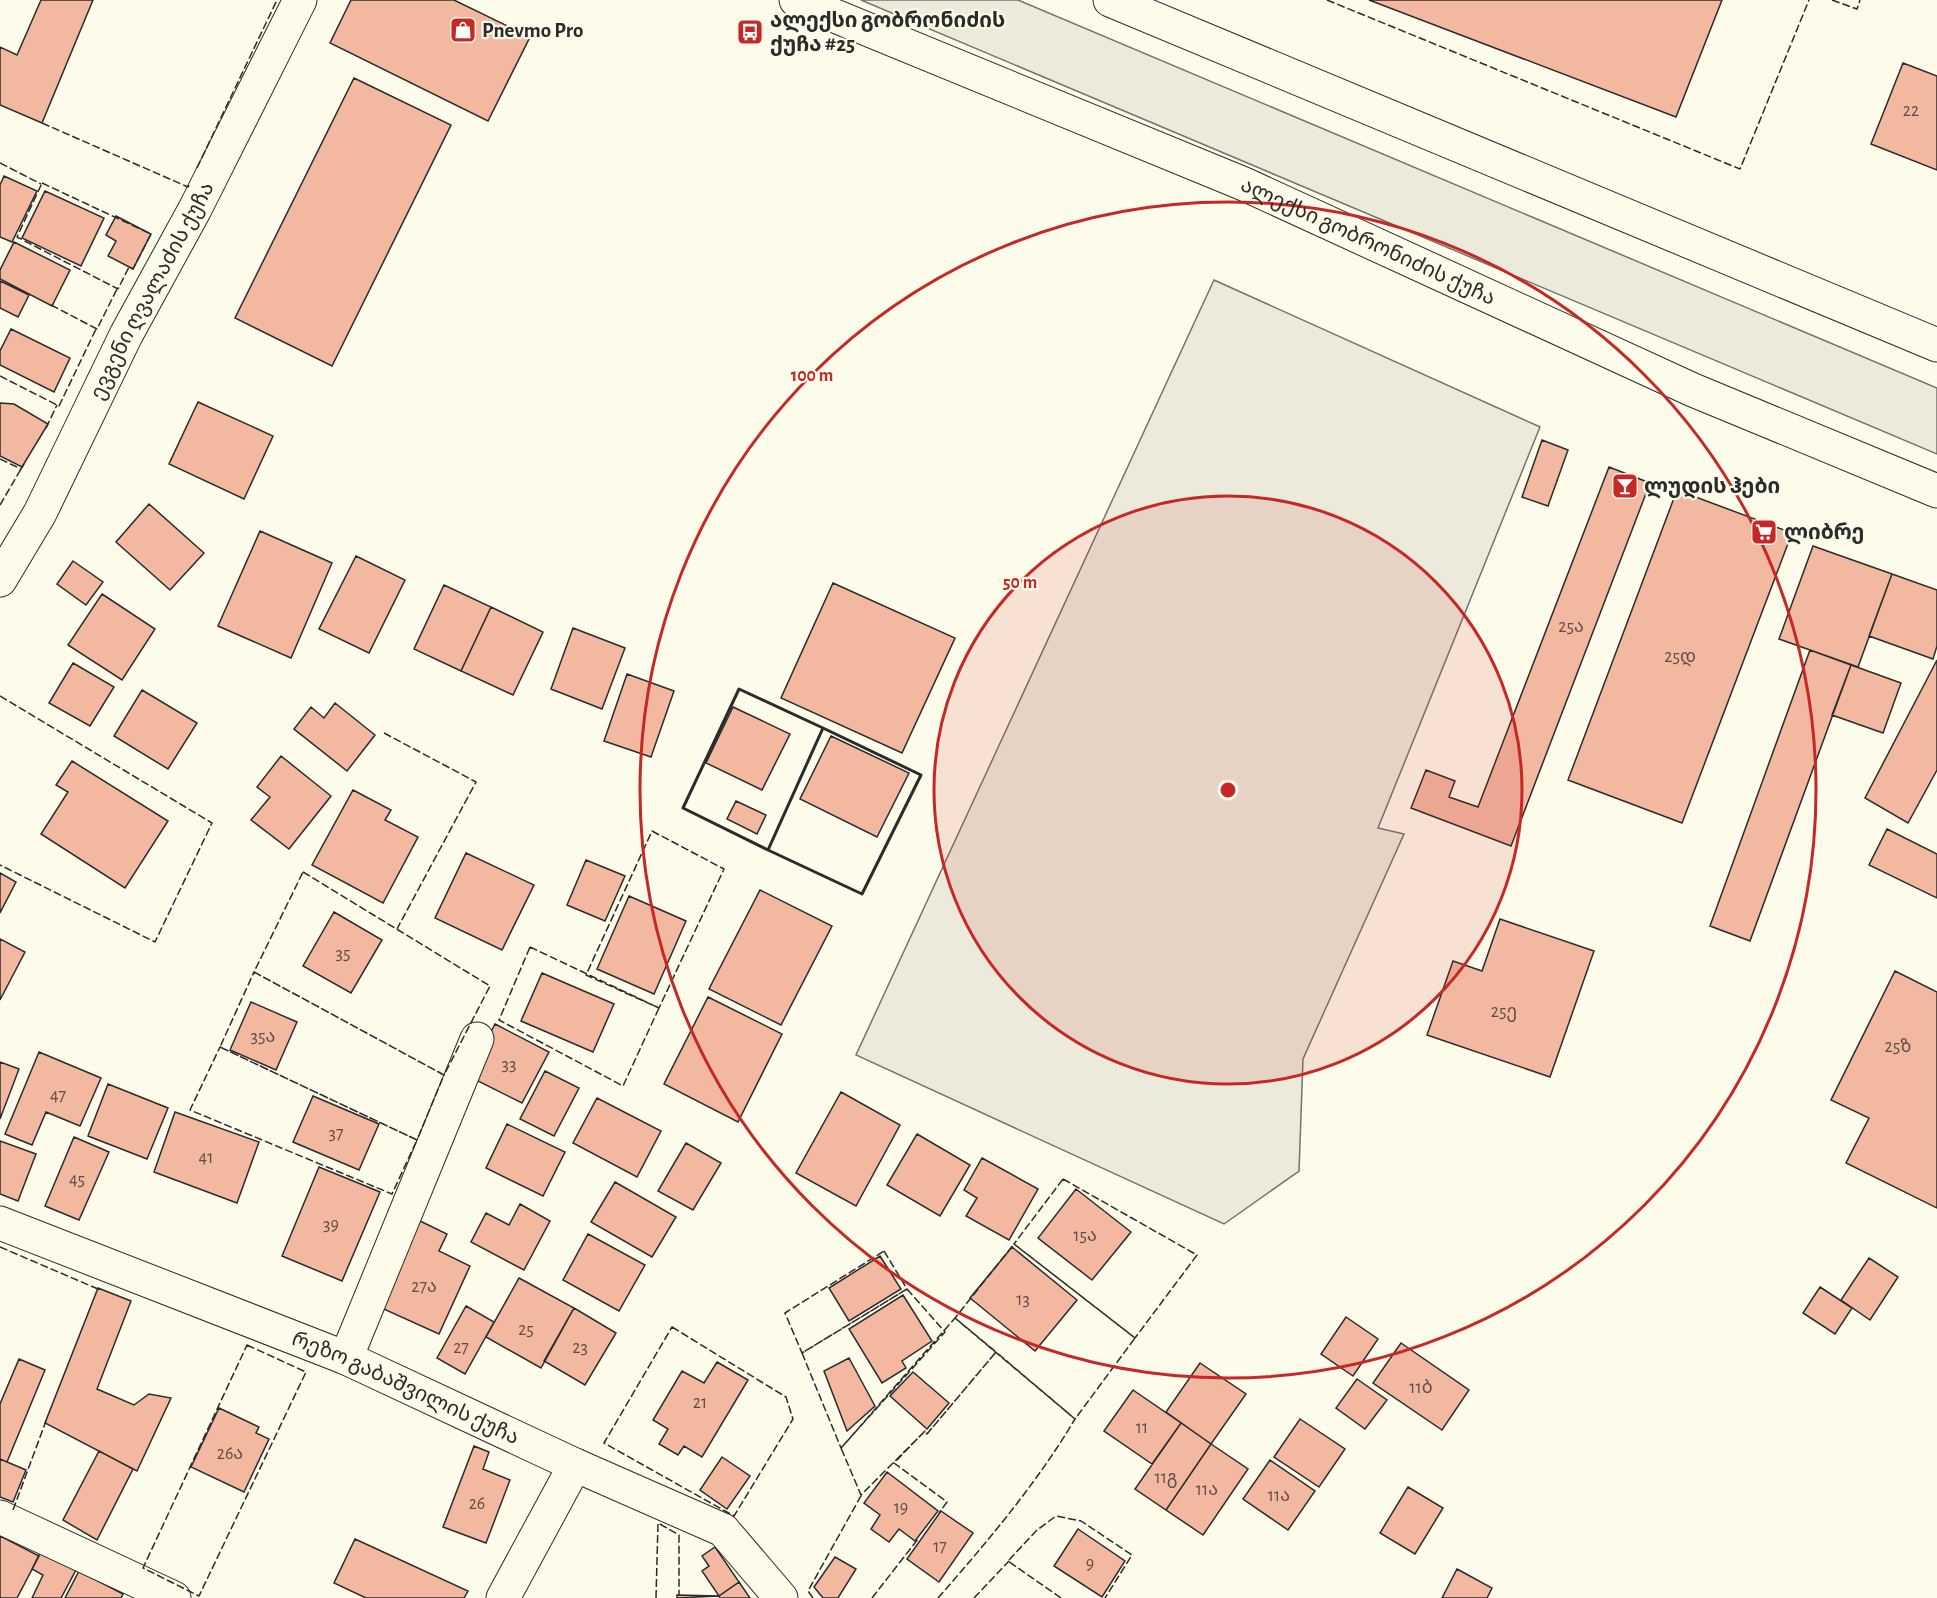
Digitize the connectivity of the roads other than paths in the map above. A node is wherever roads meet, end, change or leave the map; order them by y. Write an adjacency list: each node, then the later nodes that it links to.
1 (300, 0): 6 (street, ევგენი ღვალაძის ქუჩა)
2 (796, 0): 5 (street, ალექსი გობრონიძის ქუჩა)
3 (1110, 0): 4 (street)
4 (1937, 345)
5 (1937, 492)
6 (0, 580)
7 (477, 1039): 9 (street)
8 (0, 1223): 9 (street, რეზო გაბაშვილის ქუჩა)
9 (346, 1358): 10 (street, რეზო გაბაშვილის ქუჩა)
10 (575, 1465): 13 (street); 14 (street, რეზო გაბაშვილის ქუჩა)
11 (0, 1517): 12 (street)
12 (174, 1598)
13 (503, 1598)
14 (780, 1598)

